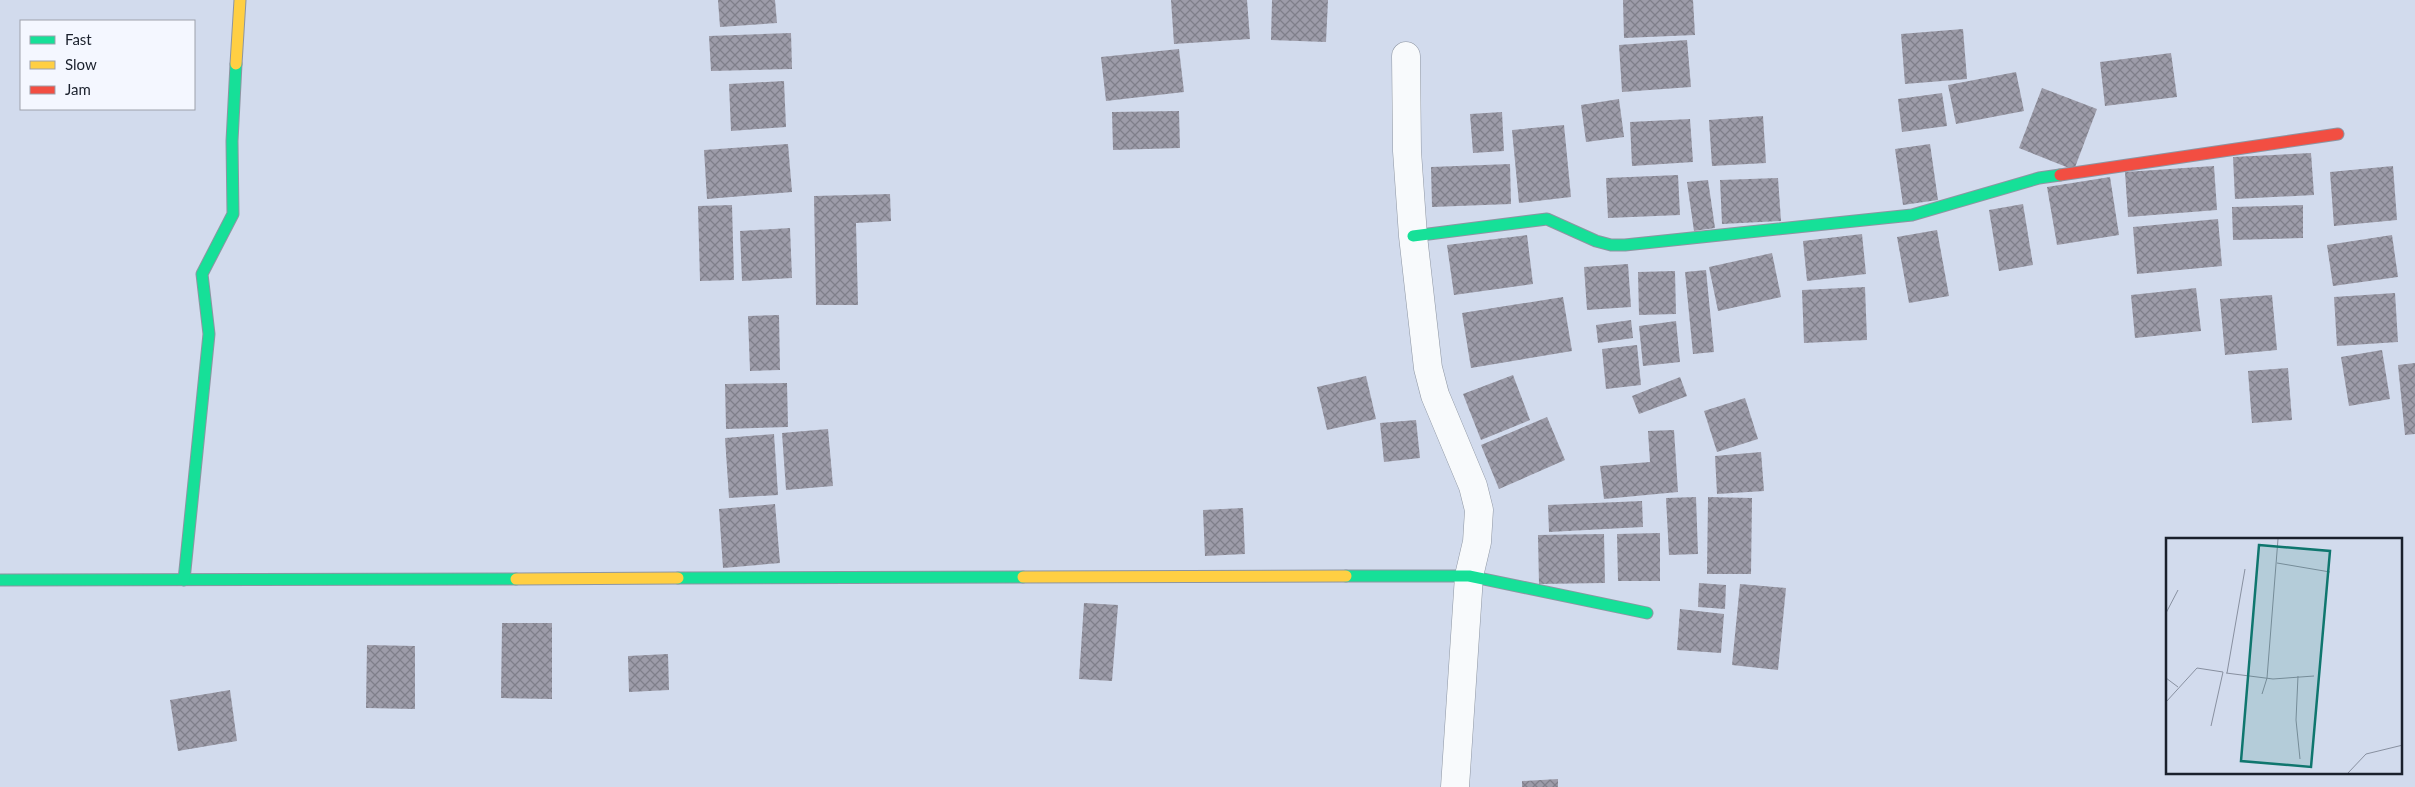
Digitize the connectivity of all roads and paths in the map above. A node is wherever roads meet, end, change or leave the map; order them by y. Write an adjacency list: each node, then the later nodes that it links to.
1 (240, 0): 7 (street)
2 (1406, 56): 4 (street)
3 (2338, 134): 4 (street)
4 (1413, 236): 5 (street)
5 (1469, 576): 7 (street); 8 (street); 9 (street)
6 (0, 580): 7 (street)
7 (184, 580)
8 (1647, 613)
9 (1455, 787)

